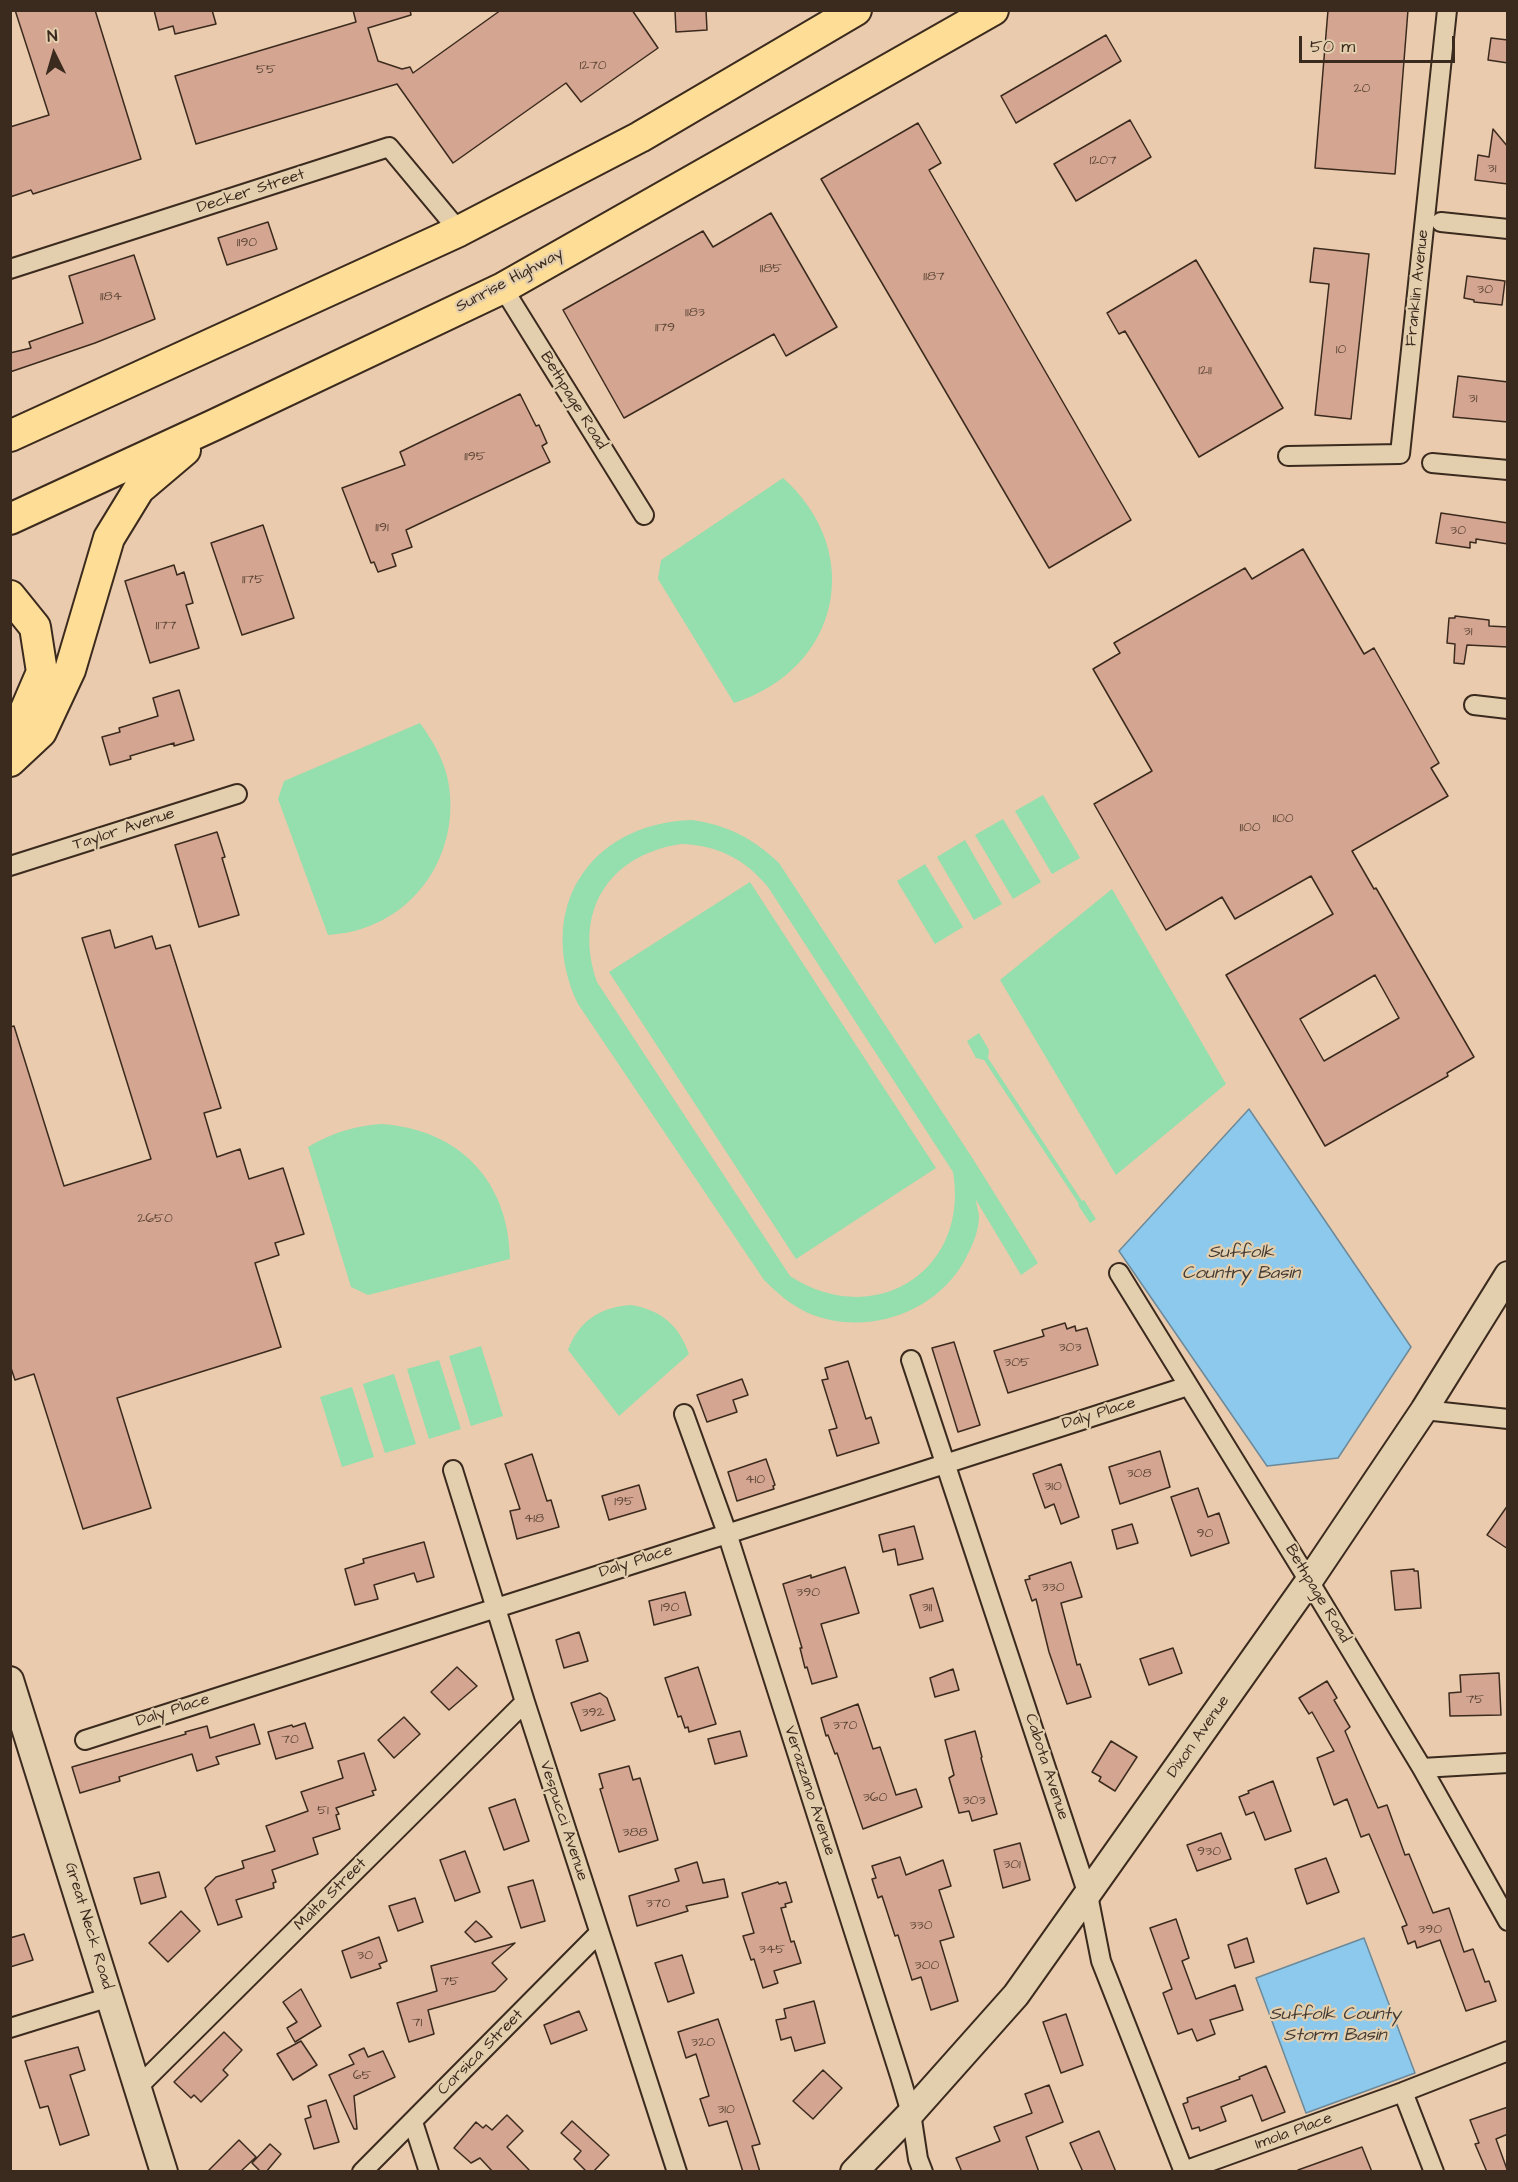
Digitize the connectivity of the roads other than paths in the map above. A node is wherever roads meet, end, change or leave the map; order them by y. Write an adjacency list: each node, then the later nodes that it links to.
1 (856, 10): 6 (highway)
2 (993, 10): 8 (highway, Sunrise Highway)
3 (1447, 10): 13 (street, Franklin Avenue)
4 (1441, 222): 5 (street)
5 (1508, 229)
6 (459, 231): 7 (street, Decker Street); 9 (highway)
7 (10, 269)
8 (502, 288): 11 (highway, Sunrise Highway); 16 (street, Bethpage Road)
9 (61, 412): 10 (highway); 12 (highway)
10 (10, 422)
11 (214, 425): 17 (highway, Sunrise Highway); 22 (highway)
12 (10, 436)
13 (1288, 456)
14 (1432, 463): 15 (street)
15 (1508, 470)
16 (644, 515)
17 (10, 519)
18 (10, 596): 21 (highway)
19 (1474, 705): 20 (street)
20 (1508, 709)
21 (10, 728)
22 (10, 761)
23 (237, 794): 24 (street, Taylor Avenue)
24 (10, 866)
25 (1119, 1273): 28 (street, Bethpage Road)
26 (1508, 1275): 29 (main road, Dixon Avenue)
27 (911, 1360): 32 (street, Cabota Avenue)
28 (1188, 1386): 32 (street, Daly Place); 35 (street, Bethpage Road)
29 (1424, 1410): 31 (street); 35 (main road, Dixon Avenue)
30 (684, 1414): 34 (street, Verazzano Avenue)
31 (1508, 1419)
32 (946, 1462): 34 (street, Daly Place); 42 (street, Cabota Avenue)
33 (453, 1470): 36 (street, Vespucci Avenue)
34 (727, 1533): 36 (street, Daly Place); 50 (street, Verazzano Avenue)
35 (1310, 1581): 41 (street, Bethpage Road); 42 (main road, Dixon Avenue)
36 (496, 1607): 38 (street, Vespucci Avenue); 39 (street, Daly Place)
37 (10, 1680): 45 (main road, Great Neck Road)
38 (525, 1702): 44 (street, Vespucci Avenue); 48 (street, Malta Street)
39 (85, 1740)
40 (1508, 1763): 41 (street)
41 (1422, 1768): 43 (street, Bethpage Road)
42 (1088, 1895): 50 (main road, Dixon Avenue); 52 (street, Cabota Avenue)
43 (1508, 1921)
44 (599, 1933): 51 (street, Corsica Street); 56 (street, Vespucci Avenue)
45 (110, 1997): 46 (street); 48 (main road, Great Neck Road)
46 (10, 2028)
47 (1508, 2051): 49 (street, Imola Place)
48 (138, 2087): 53 (main road, Great Neck Road)
49 (1403, 2092): 52 (street, Imola Place); 59 (street)
50 (911, 2113): 57 (main road, Dixon Avenue); 58 (street, Verazzano Avenue)
51 (414, 2122): 54 (street, Corsica Street); 55 (street)
52 (1184, 2171)
53 (164, 2172)
54 (362, 2172)
55 (429, 2172)
56 (677, 2172)
57 (854, 2172)
58 (923, 2172)
59 (1434, 2172)

